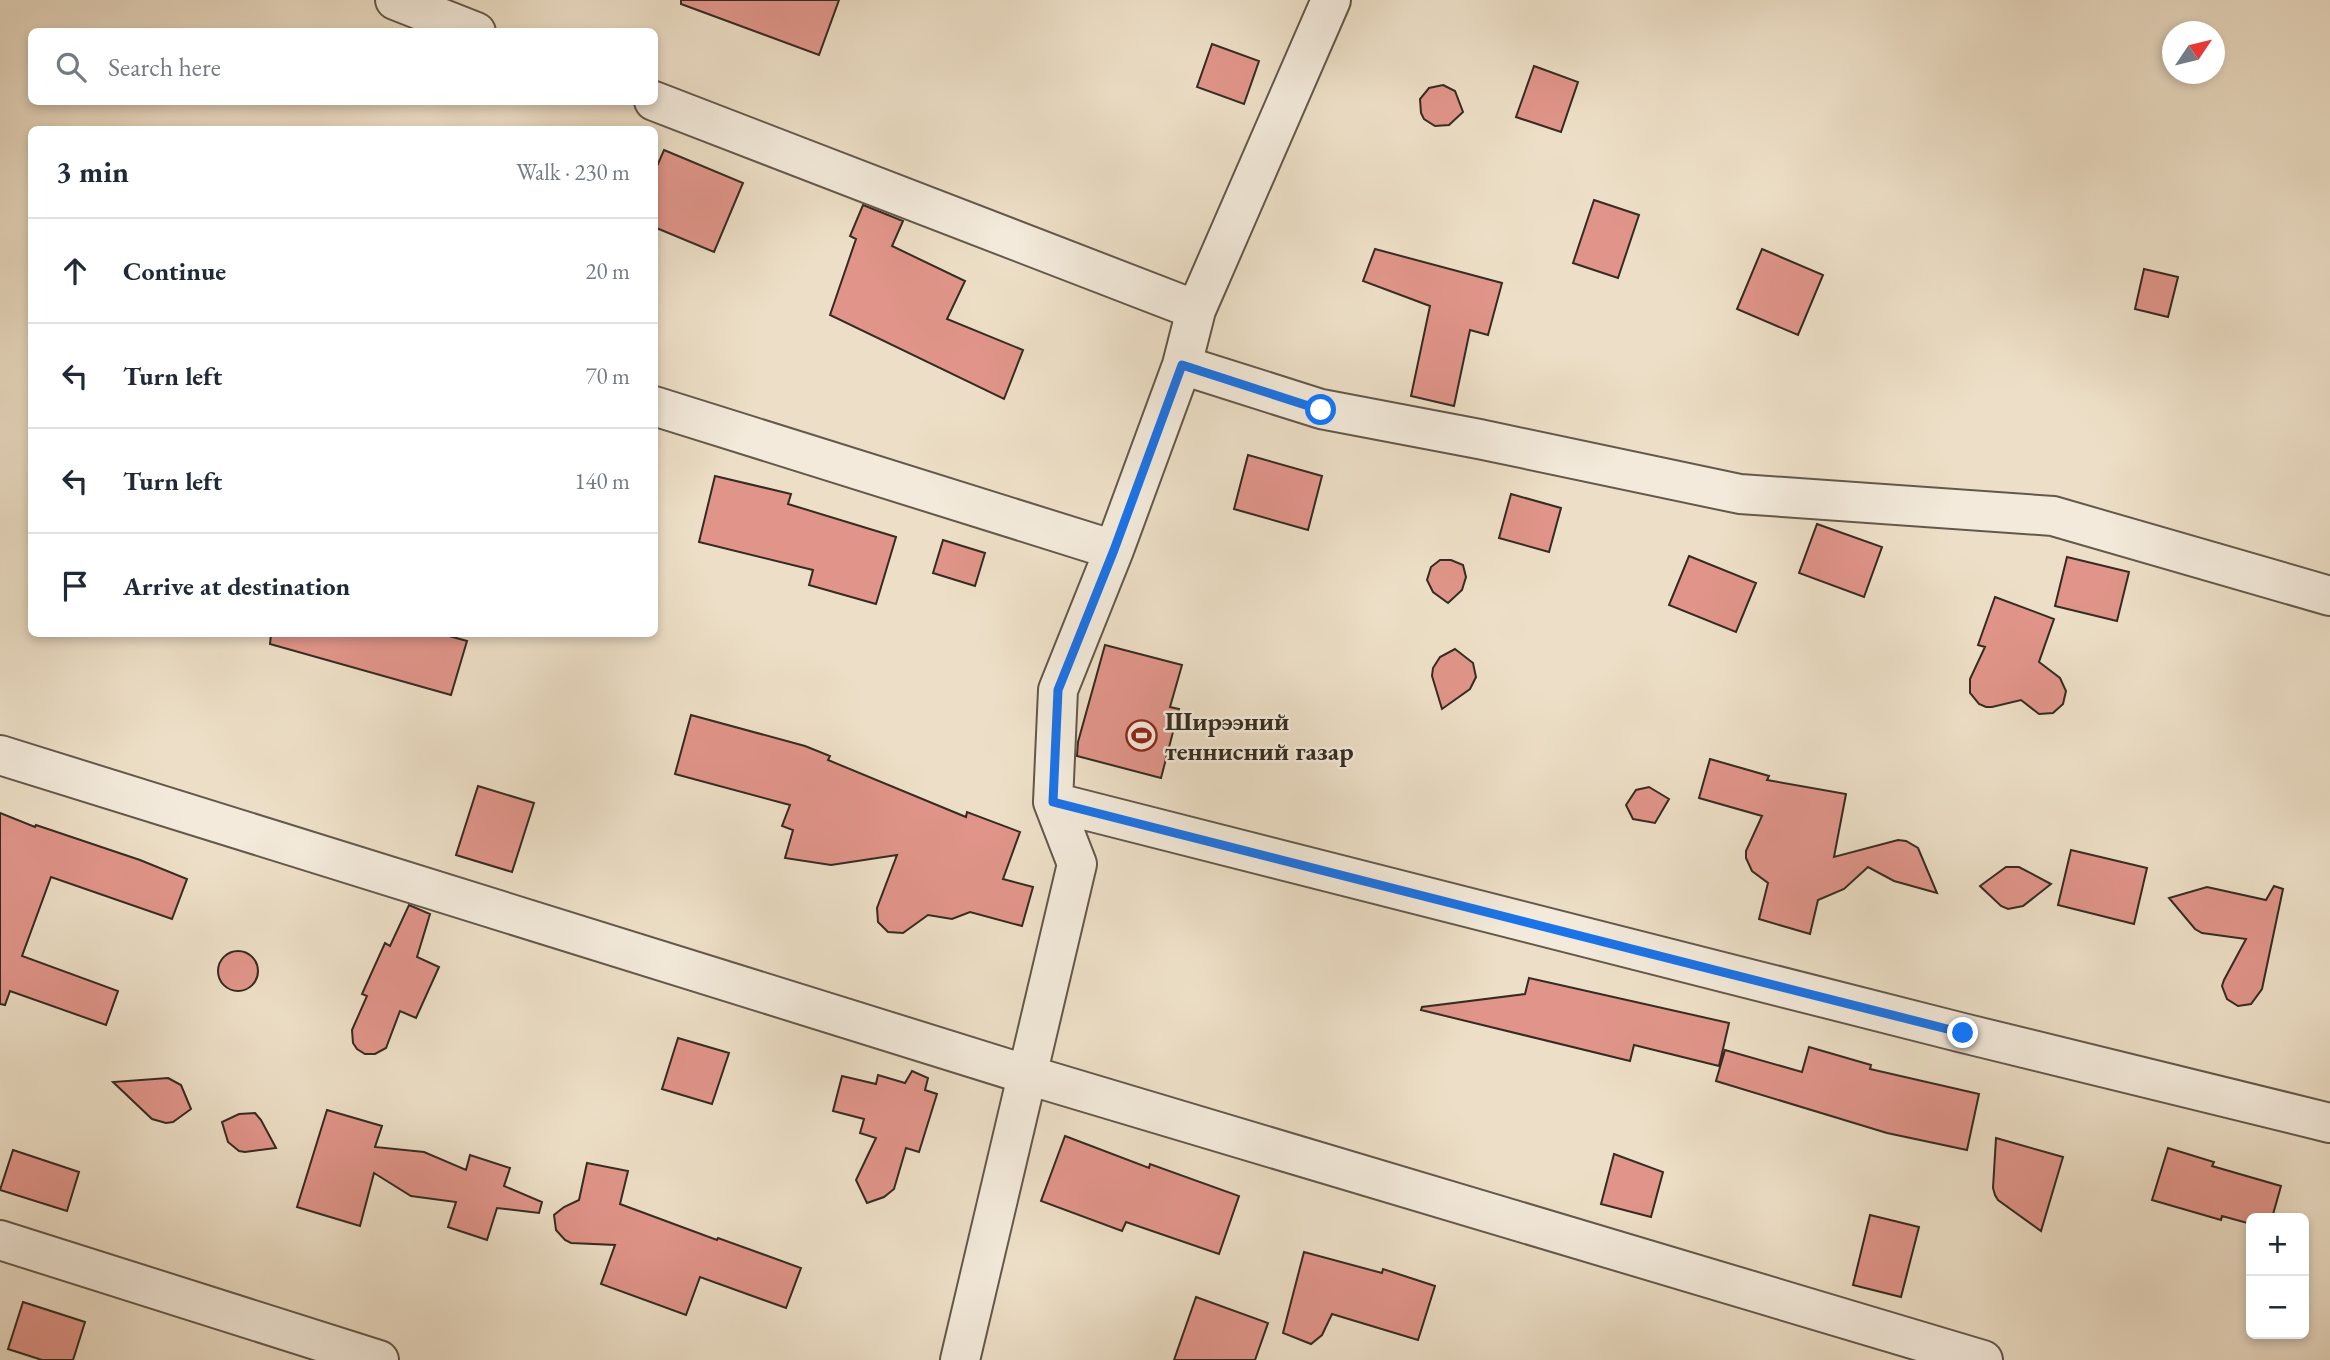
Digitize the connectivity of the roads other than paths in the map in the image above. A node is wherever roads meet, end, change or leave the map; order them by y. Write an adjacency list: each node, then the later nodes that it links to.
1 (395, 0): 3 (street)
2 (1331, 0): 5 (street)
3 (466, 28)
4 (658, 103): 5 (street)
5 (1196, 310): 6 (street)
6 (1182, 365): 8 (street); 9 (street)
7 (658, 407): 8 (street)
8 (1114, 550): 11 (street)
9 (2330, 596)
10 (0, 755): 12 (street)
11 (1053, 802): 12 (street); 13 (street)
12 (1028, 1075): 16 (street); 17 (street)
13 (2330, 1123)
14 (0, 1240): 15 (street)
15 (379, 1360)
16 (960, 1360)
17 (1983, 1360)

